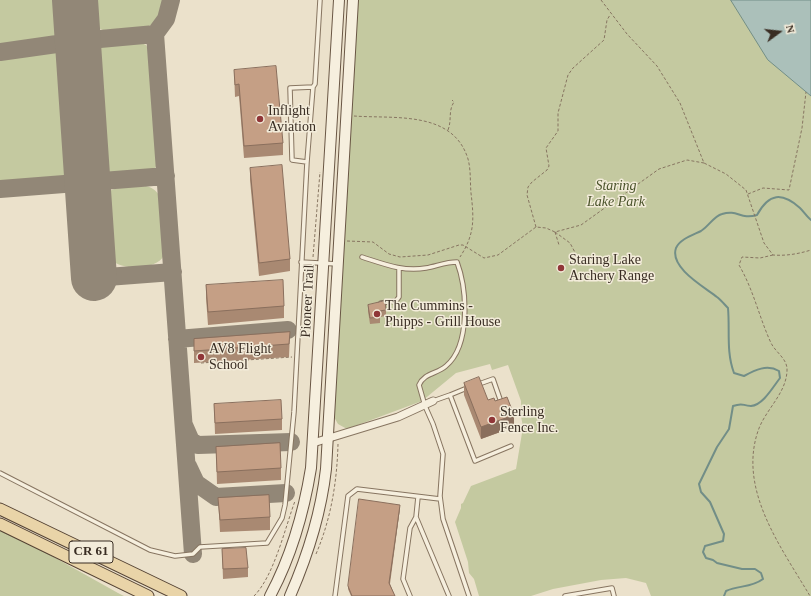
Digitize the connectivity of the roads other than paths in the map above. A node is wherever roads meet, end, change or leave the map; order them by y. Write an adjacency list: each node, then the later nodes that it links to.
1 (320, 0): 4 (lane)
2 (338, 0): 8 (main road, Pioneer Trail)
3 (353, 0): 9 (main road, Pioneer Trail)
4 (312, 87): 5 (lane); 5 (lane)
5 (307, 162): 7 (lane)
6 (362, 257): 10 (lane)
7 (301, 262): 8 (lane); 19 (lane)
8 (324, 264): 9 (lane); 17 (main road, Pioneer Trail)
9 (338, 264): 16 (main road, Pioneer Trail)
10 (399, 268): 11 (lane); 14 (lane)
11 (377, 304)
12 (450, 395): 13 (lane); 15 (lane); 18 (lane)
13 (432, 401): 14 (street)
14 (425, 406): 16 (street); 21 (lane)
15 (503, 406)
16 (328, 438): 17 (street); 30 (main road, Pioneer Trail)
17 (313, 443): 26 (main road, Pioneer Trail)
18 (510, 446)
19 (0, 473)
20 (418, 497): 21 (lane); 23 (lane); 31 (lane)
21 (440, 499): 34 (lane)
22 (0, 509): 28 (main road, CR 61)
23 (416, 517): 32 (lane); 33 (lane)
24 (0, 524): 27 (main road, CR 61)
25 (595, 591): 35 (lane); 36 (lane); 37 (lane)
26 (271, 593): 29 (main road)
27 (148, 596)
28 (181, 596)
29 (263, 596)
30 (290, 596)
31 (335, 596)
32 (410, 596)
33 (449, 596)
34 (469, 596)
35 (564, 596)
36 (596, 596)
37 (614, 596)

